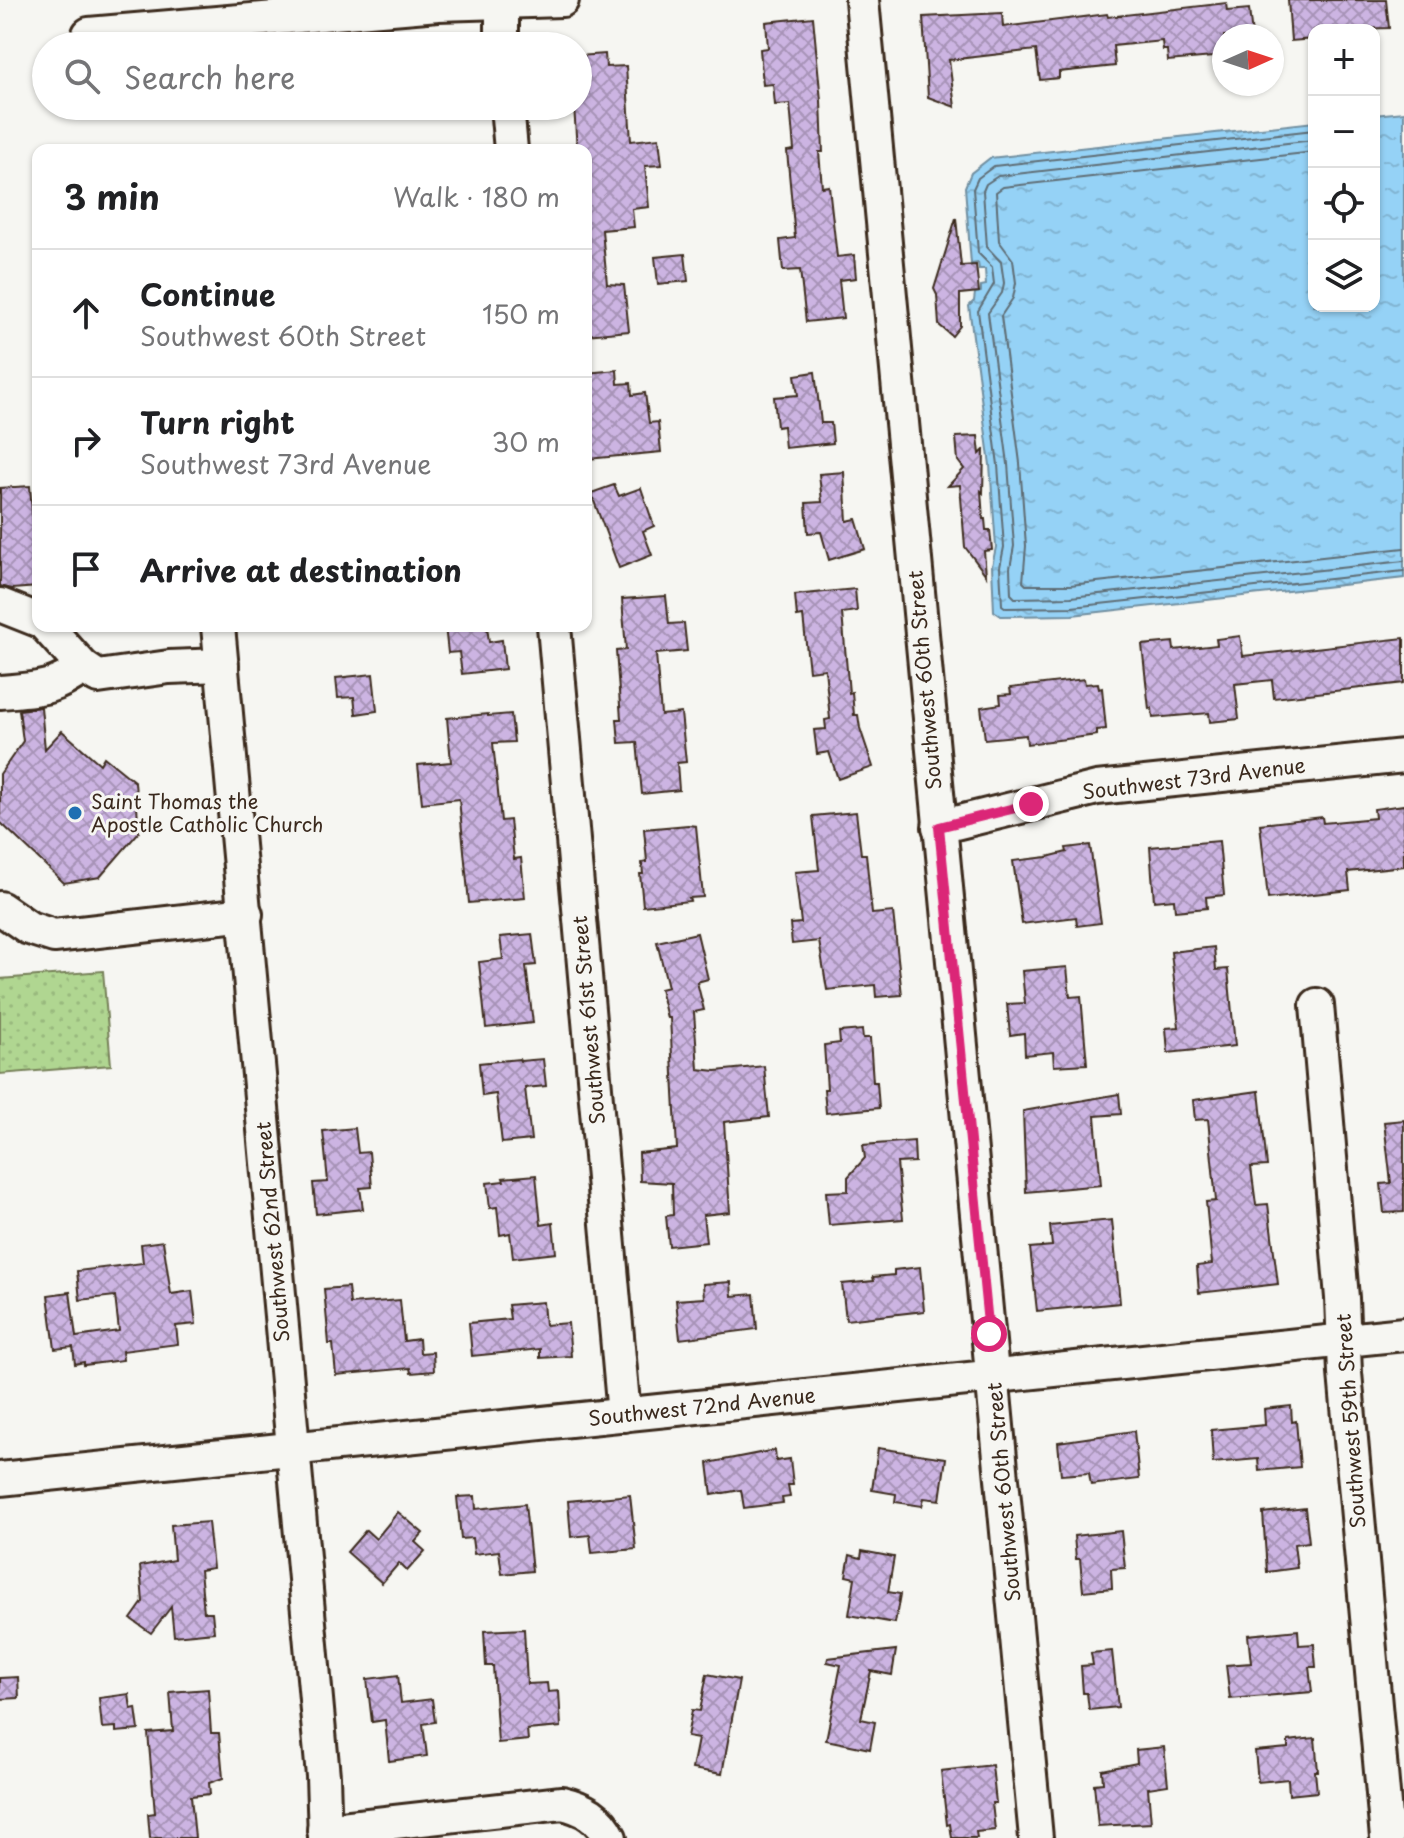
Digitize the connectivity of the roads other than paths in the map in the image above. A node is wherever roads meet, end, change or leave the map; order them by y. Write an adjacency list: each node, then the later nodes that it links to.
1 (562, 0): 3 (street)
2 (862, 0): 17 (street, Southwest 60th Street)
3 (502, 1): 4 (street); 5 (street)
4 (112, 32)
5 (502, 32)
6 (508, 120): 7 (street)
7 (510, 144)
8 (0, 605): 9 (street)
9 (32, 617)
10 (51, 632): 14 (street)
11 (219, 632): 13 (street, Southwest 62nd Street)
12 (555, 632): 24 (street, Southwest 61st Street)
13 (222, 665): 14 (street); 19 (street, Southwest 62nd Street)
14 (83, 667): 15 (street)
15 (0, 692)
16 (1404, 756): 17 (street, Southwest 73rd Avenue)
17 (939, 827): 23 (street, Southwest 60th Street)
18 (0, 908): 19 (street)
19 (246, 914): 25 (street, Southwest 62nd Street)
20 (1317, 1005): 22 (street, Southwest 59th Street)
21 (1404, 1334): 22 (street, Southwest 72nd Avenue)
22 (1344, 1341): 23 (street, Southwest 72nd Avenue); 30 (street, Southwest 59th Street)
23 (993, 1377): 24 (street, Southwest 72nd Avenue); 29 (street, Southwest 60th Street)
24 (624, 1415): 25 (street, Southwest 72nd Avenue)
25 (293, 1448): 26 (street, Southwest 72nd Avenue); 27 (street, Southwest 62nd Street)
26 (0, 1479)
27 (324, 1834): 28 (street)
28 (610, 1838)
29 (1036, 1838)
30 (1387, 1838)

